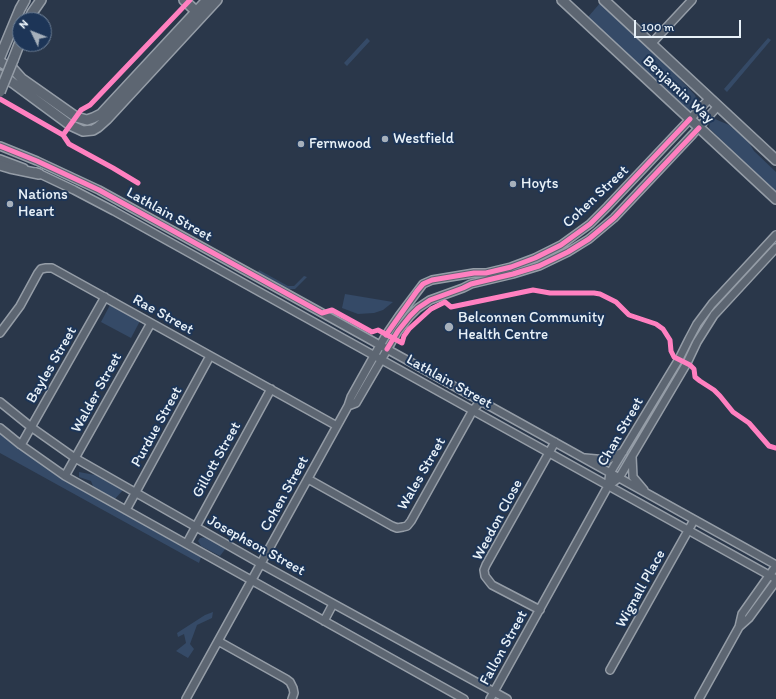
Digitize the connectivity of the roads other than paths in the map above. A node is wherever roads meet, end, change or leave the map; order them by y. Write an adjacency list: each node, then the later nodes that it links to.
1 (25, 0): 12 (main road)
2 (42, 0): 9 (main road)
3 (184, 0): 8 (main road)
4 (217, 0): 8 (main road)
5 (562, 0): 18 (main road, Benjamin Way)
6 (604, 0): 10 (main road, Benjamin Way)
7 (692, 0): 10 (street)
8 (202, 7): 13 (main road); 14 (main road)
9 (33, 12)
10 (651, 44): 16 (main road, Benjamin Way)
11 (16, 52): 15 (main road, bridge)
12 (1, 55)
13 (0, 62)
14 (0, 75)
15 (0, 92)
16 (710, 98): 17 (main road, Benjamin Way); 18 (street, Cohen Street)
17 (718, 106): 19 (street, Cohen Street); 22 (main road, Benjamin Way)
18 (690, 119): 19 (main road, Benjamin Way); 31 (street, Cohen Street)
19 (699, 128): 25 (main road, Benjamin Way); 32 (street, Cohen Street)
20 (0, 146): 31 (street, Lathlain Street)
21 (0, 159): 24 (street, Lathlain Street)
22 (776, 160)
23 (0, 165): 24 (main road)
24 (39, 174): 34 (street, Lathlain Street)
25 (776, 199)
26 (776, 235): 46 (street, Chan Street)
27 (776, 248): 48 (street, Chan Street)
28 (105, 297): 29 (street, Rae Street); 30 (street, Rae Street); 42 (street, Bayles Street)
29 (151, 323): 33 (street, Rae Street); 49 (street, Walder Street)
30 (0, 333)
31 (380, 345): 32 (street, Lathlain Street); 34 (street, Cohen Street)
32 (387, 349): 35 (street, Cohen Street); 37 (street, Lathlain Street)
33 (210, 356): 36 (street, Rae Street); 56 (street, Purdue Street)
34 (374, 356): 35 (street, Lathlain Street); 39 (street, Cohen Street)
35 (381, 360): 39 (street, Cohen Street); 40 (street, Lathlain Street)
36 (271, 389): 41 (street, Rae Street); 60 (street, Gillott Street)
37 (481, 401): 40 (street, Wales Street); 44 (street, Lathlain Street)
38 (0, 402): 42 (street, Josephson Street)
39 (348, 406): 41 (street, Cohen Street)
40 (473, 410): 47 (street, Lathlain Street); 54 (street, Wales Street)
41 (337, 426): 54 (street, Cohen Street)
42 (31, 427): 45 (street, Bayles Street); 49 (street, Josephson Street)
43 (0, 428): 45 (street, Josephson Street)
44 (555, 442): 47 (street, Weedon Close); 50 (street, Lathlain Street)
45 (21, 445): 52 (street, Josephson Street)
46 (623, 452): 50 (street); 51 (street, Chan Street)
47 (549, 453): 55 (street, Lathlain Street); 69 (street, Weedon Close)
48 (632, 456): 53 (street, Chan Street); 57 (street)
49 (75, 458): 52 (street, Walder Street); 56 (street, Josephson Street)
50 (583, 458): 51 (street, Lathlain Street)
51 (610, 473): 53 (street, Lathlain Street); 55 (street, Chan Street)
52 (65, 476): 58 (street, Josephson Street)
53 (619, 478): 55 (street, Chan Street); 57 (street, Lathlain Street)
54 (308, 479): 63 (street, Cohen Street)
55 (608, 486): 61 (street, Lathlain Street); 69 (street)
56 (135, 493): 58 (street, Purdue Street); 60 (street, Josephson Street)
57 (646, 493): 59 (street, Lathlain Street)
58 (126, 510): 62 (street, Josephson Street)
59 (694, 520): 61 (street, Wignall Place); 64 (street, Lathlain Street)
60 (196, 527): 62 (street, Gillott Street); 63 (street, Josephson Street)
61 (688, 530): 65 (street, Lathlain Street); 73 (street, Wignall Place)
62 (187, 543): 66 (street, Josephson Street)
63 (261, 564): 66 (street, Cohen Street); 68 (street, Josephson Street)
64 (776, 566): 65 (street)
65 (769, 575): 67 (street, Lathlain Street); 71 (street)
66 (252, 580): 70 (street, Josephson Street); 72 (street, Cohen Street)
67 (776, 580): 71 (street)
68 (333, 604): 70 (street); 74 (street, Josephson Street)
69 (540, 610): 74 (street, Fallon Street)
70 (324, 620): 77 (street, Josephson Street)
71 (739, 628): 80 (street)
72 (218, 641): 75 (street, Cohen Street); 76 (street)
73 (610, 670)
74 (494, 692): 78 (street, Fallon Street); 79 (street, Josephson Street)
75 (186, 699)
76 (292, 699)
77 (464, 699)
78 (490, 699)
79 (507, 699)
80 (699, 699)

